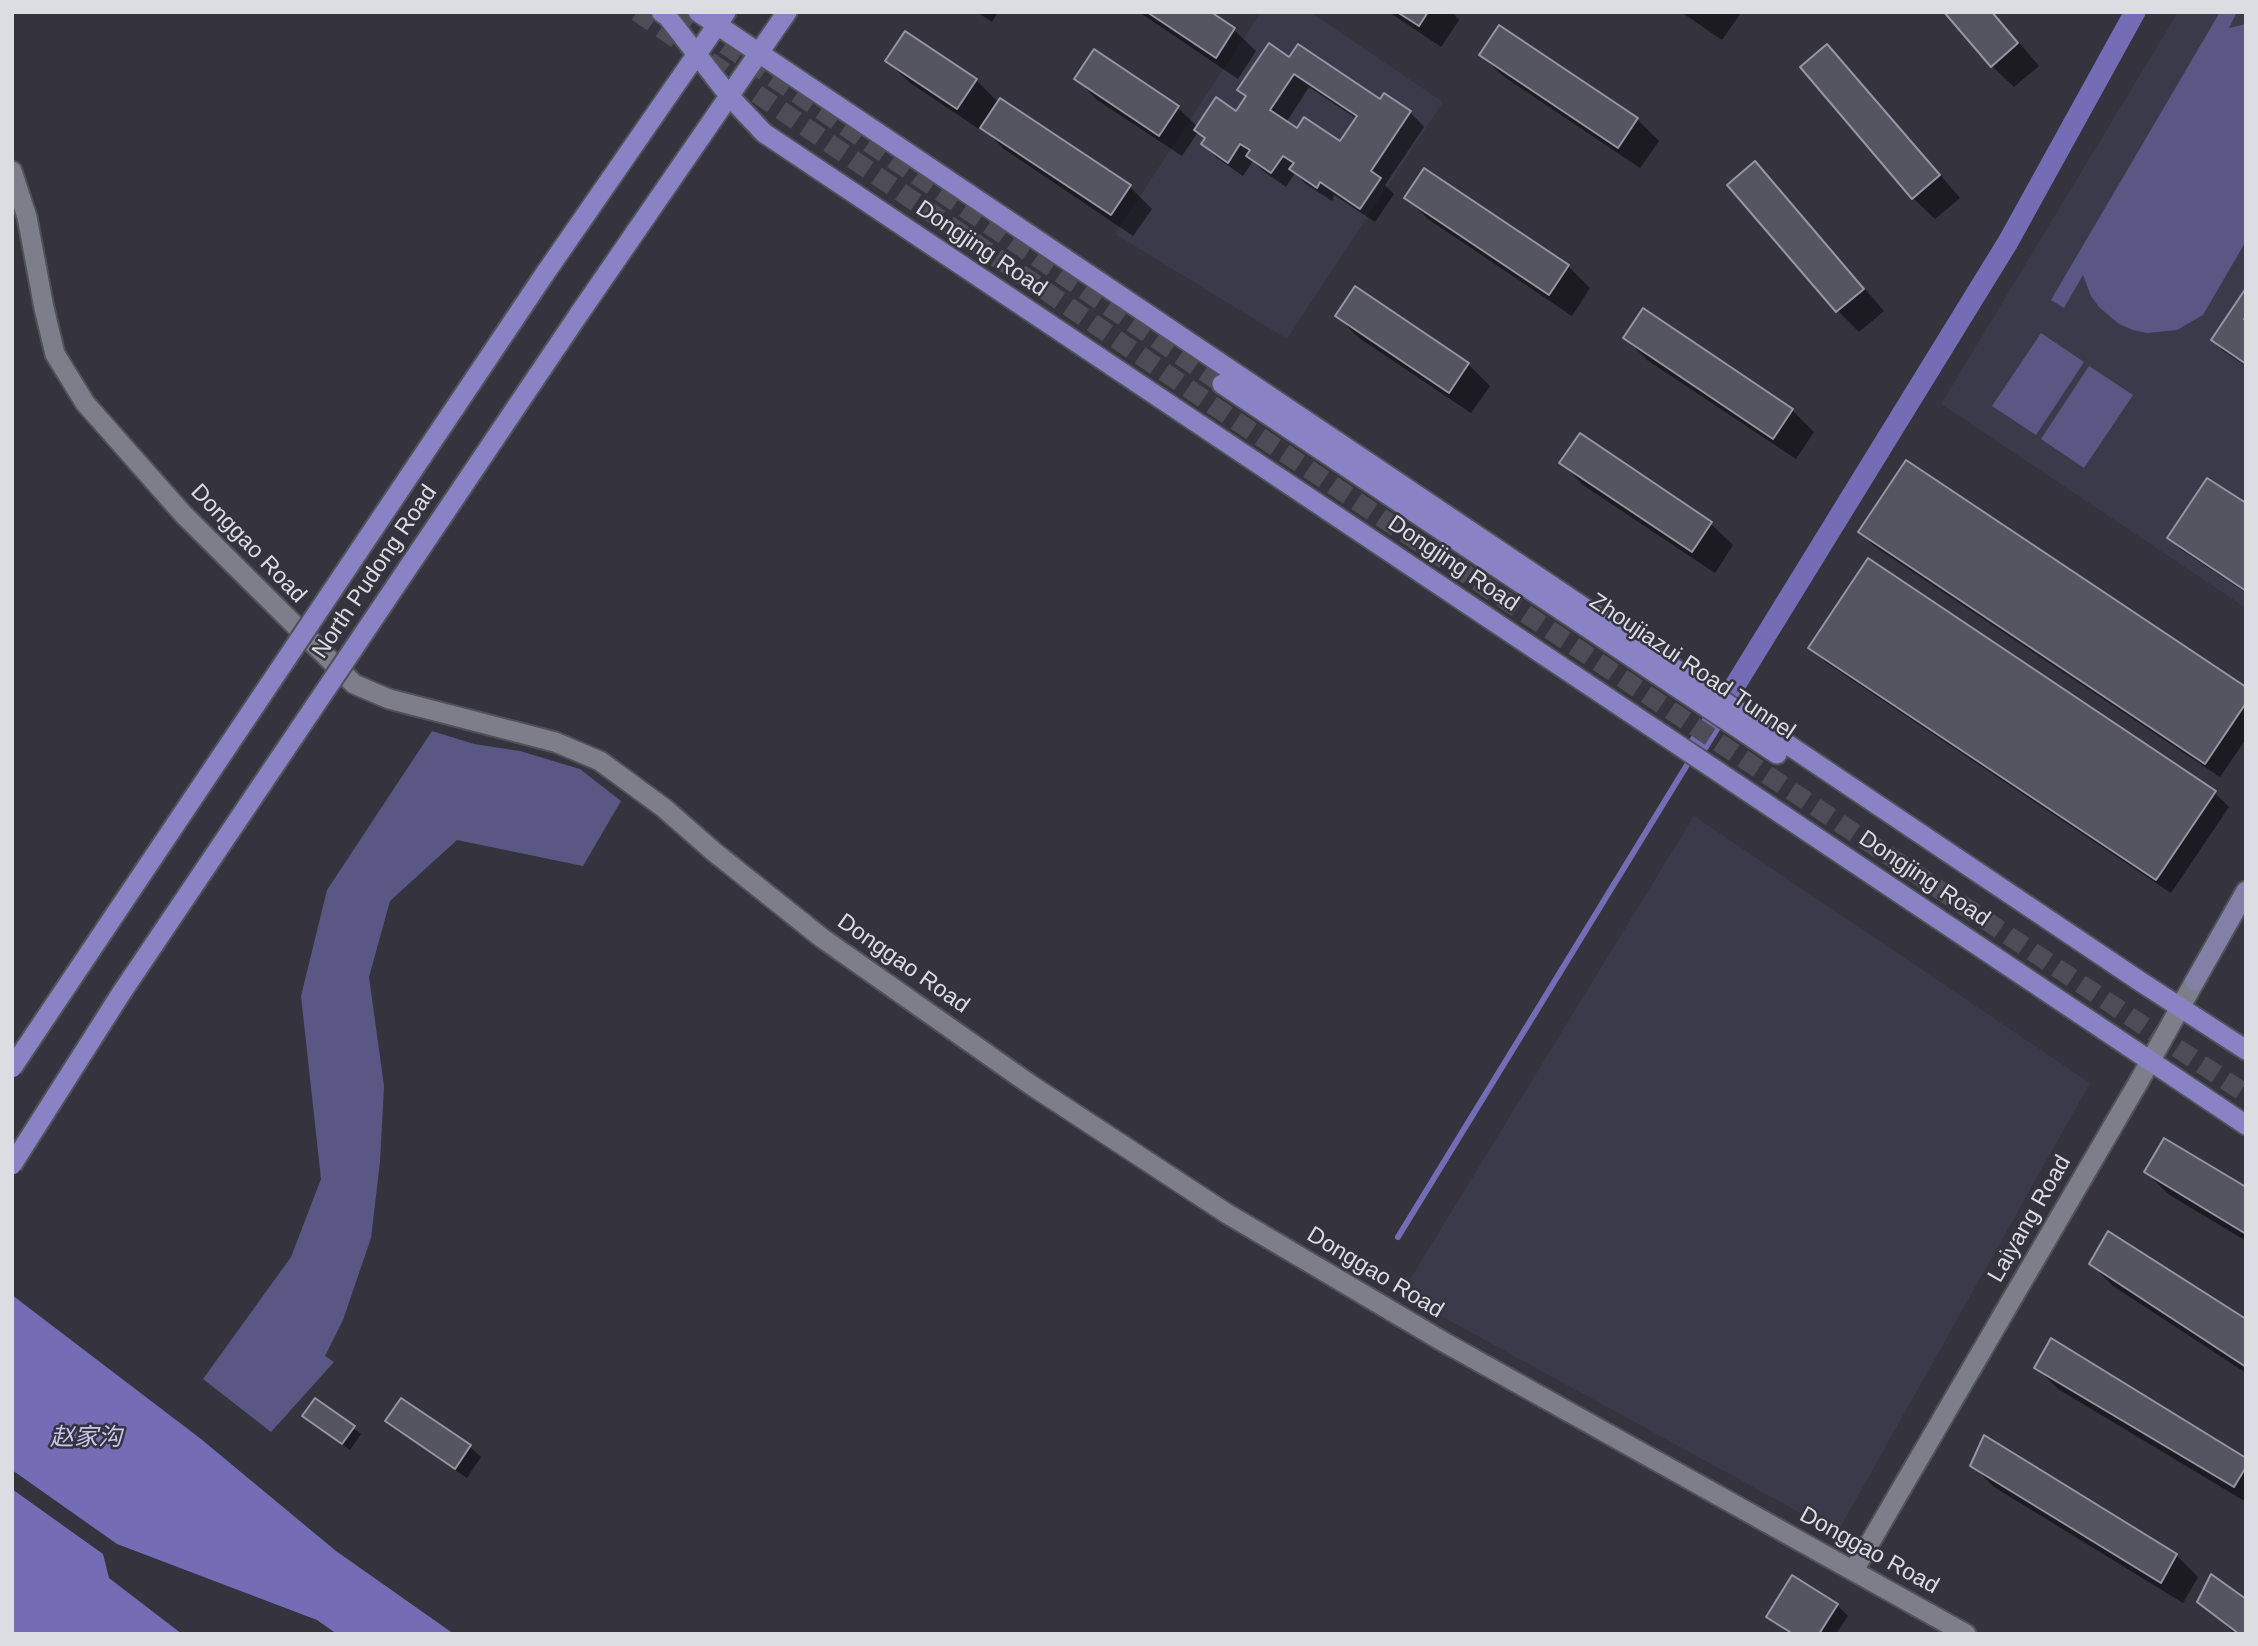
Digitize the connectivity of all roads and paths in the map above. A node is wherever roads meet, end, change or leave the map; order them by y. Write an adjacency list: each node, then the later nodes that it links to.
1 (661, 12): 6 (main road, Dongjing Road)
2 (698, 12): 4 (main road, Dongjing Road)
3 (787, 12): 5 (main road, North Pudong Road)
4 (721, 19): 5 (main road, Dongjing Road); 6 (main road, North Pudong Road)
5 (760, 52): 7 (main road, North Pudong Road); 12 (main road, Dongjing Road)
6 (697, 53): 7 (main road, Dongjing Road); 16 (main road, North Pudong Road, bridge)
7 (730, 97): 15 (main road, Dongjing Road); 18 (main road, North Pudong Road, bridge)
8 (12, 171): 19 (street, Donggao Road)
9 (1222, 384): 12 (main road, Zhoujiazui Road Tunnel)
10 (2246, 891): 11 (main road, Laiyang Road)
11 (2195, 981): 13 (street, Laiyang Road)
12 (2141, 982): 13 (main road, Dongjing Road)
13 (2180, 1008): 14 (main road, Dongjing Road); 15 (street, Laiyang Road)
14 (2246, 1050)
15 (2150, 1061): 17 (main road, Dongjing Road); 19 (street, Laiyang Road)
16 (12, 1068)
17 (2246, 1125)
18 (12, 1165)
19 (1854, 1570): 20 (street, Donggao Road)
20 (1966, 1634)

